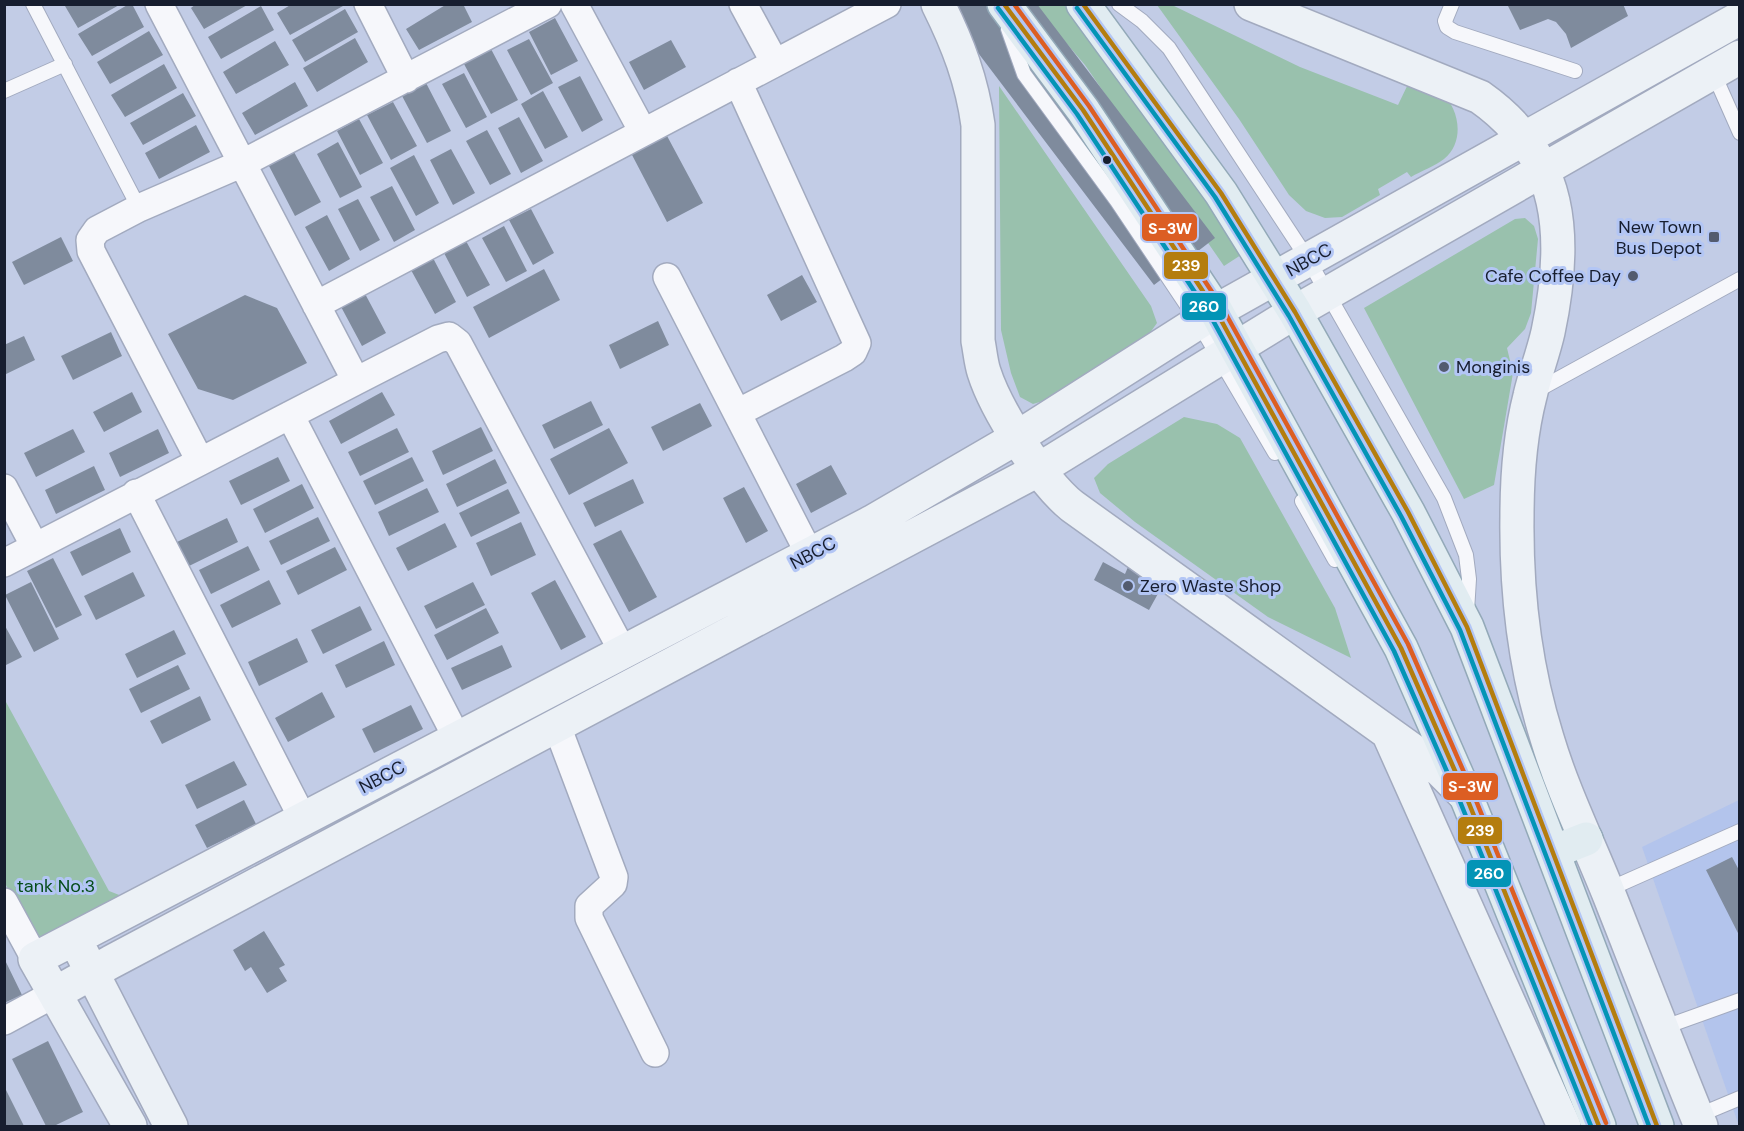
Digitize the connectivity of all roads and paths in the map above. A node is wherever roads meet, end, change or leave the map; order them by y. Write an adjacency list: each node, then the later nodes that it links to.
1 (33, 4): 16 (lane)
2 (159, 4): 25 (street)
3 (368, 4): 19 (street)
4 (548, 4): 19 (street)
5 (574, 4): 22 (street)
6 (743, 4): 15 (street)
7 (887, 4): 15 (street)
8 (938, 4): 41 (street)
9 (1002, 4): 35 (main road)
10 (1083, 4): 30 (main road)
11 (1119, 4): 28 (lane)
12 (1251, 4): 24 (street)
13 (1452, 4): 18 (lane)
14 (1740, 18): 24 (street, NBCC)
15 (775, 63): 20 (street)
16 (65, 64): 21 (lane); 27 (lane)
17 (1726, 64): 23 (lane); 26 (street)
18 (1575, 71)
19 (406, 79): 25 (street)
20 (738, 82): 22 (street); 39 (street)
21 (4, 91)
22 (643, 132): 33 (street)
23 (1740, 133)
24 (1526, 138): 26 (street); 28 (street, NBCC)
25 (243, 163): 27 (street); 33 (street)
26 (1545, 169): 32 (street); 38 (street)
27 (139, 208): 42 (street)
28 (1309, 261): 30 (street, NBCC); 32 (lane)
29 (667, 277): 39 (street)
30 (1275, 279): 34 (main road); 35 (street, NBCC)
31 (1740, 279): 38 (lane)
32 (1328, 293): 34 (street); 49 (lane)
33 (316, 305): 37 (street)
34 (1295, 312): 36 (street); 49 (main road)
35 (1207, 317): 36 (main road); 41 (street, NBCC)
36 (1229, 354): 43 (street); 54 (main road)
37 (356, 381): 40 (street); 50 (street)
38 (1530, 394): 57 (street)
39 (737, 413): 47 (street)
40 (290, 415): 42 (street); 53 (street)
41 (1018, 437): 43 (street); 47 (street, NBCC)
42 (200, 461): 45 (street)
43 (1038, 470): 51 (street); 52 (street)
44 (4, 488): 46 (street)
45 (136, 493): 46 (street); 55 (street)
46 (35, 548): 48 (street)
47 (810, 555): 50 (street, NBCC)
48 (4, 564)
49 (1467, 627): 58 (main road)
50 (623, 652): 53 (street, NBCC)
51 (556, 726): 63 (street); 68 (street)
52 (1389, 734): 54 (street); 73 (street)
53 (457, 738): 55 (street, NBCC)
54 (1466, 796): 74 (main road)
55 (303, 819): 61 (street, NBCC)
56 (1740, 831): 59 (lane)
57 (1586, 839): 58 (main road); 59 (street)
58 (1553, 852): 75 (main road)
59 (1607, 890): 67 (street)
60 (4, 902): 62 (street)
61 (74, 938): 62 (street, NBCC); 63 (street)
62 (35, 959): 64 (street)
63 (92, 973): 64 (street); 72 (street)
64 (56, 993): 66 (street); 71 (street)
65 (1740, 1000): 67 (lane)
66 (4, 1021)
67 (1662, 1028): 70 (street)
68 (655, 1053)
69 (1740, 1098): 70 (lane)
70 (1698, 1121)
71 (130, 1126)
72 (171, 1126)
73 (1564, 1126)
74 (1599, 1126)
75 (1657, 1126)

